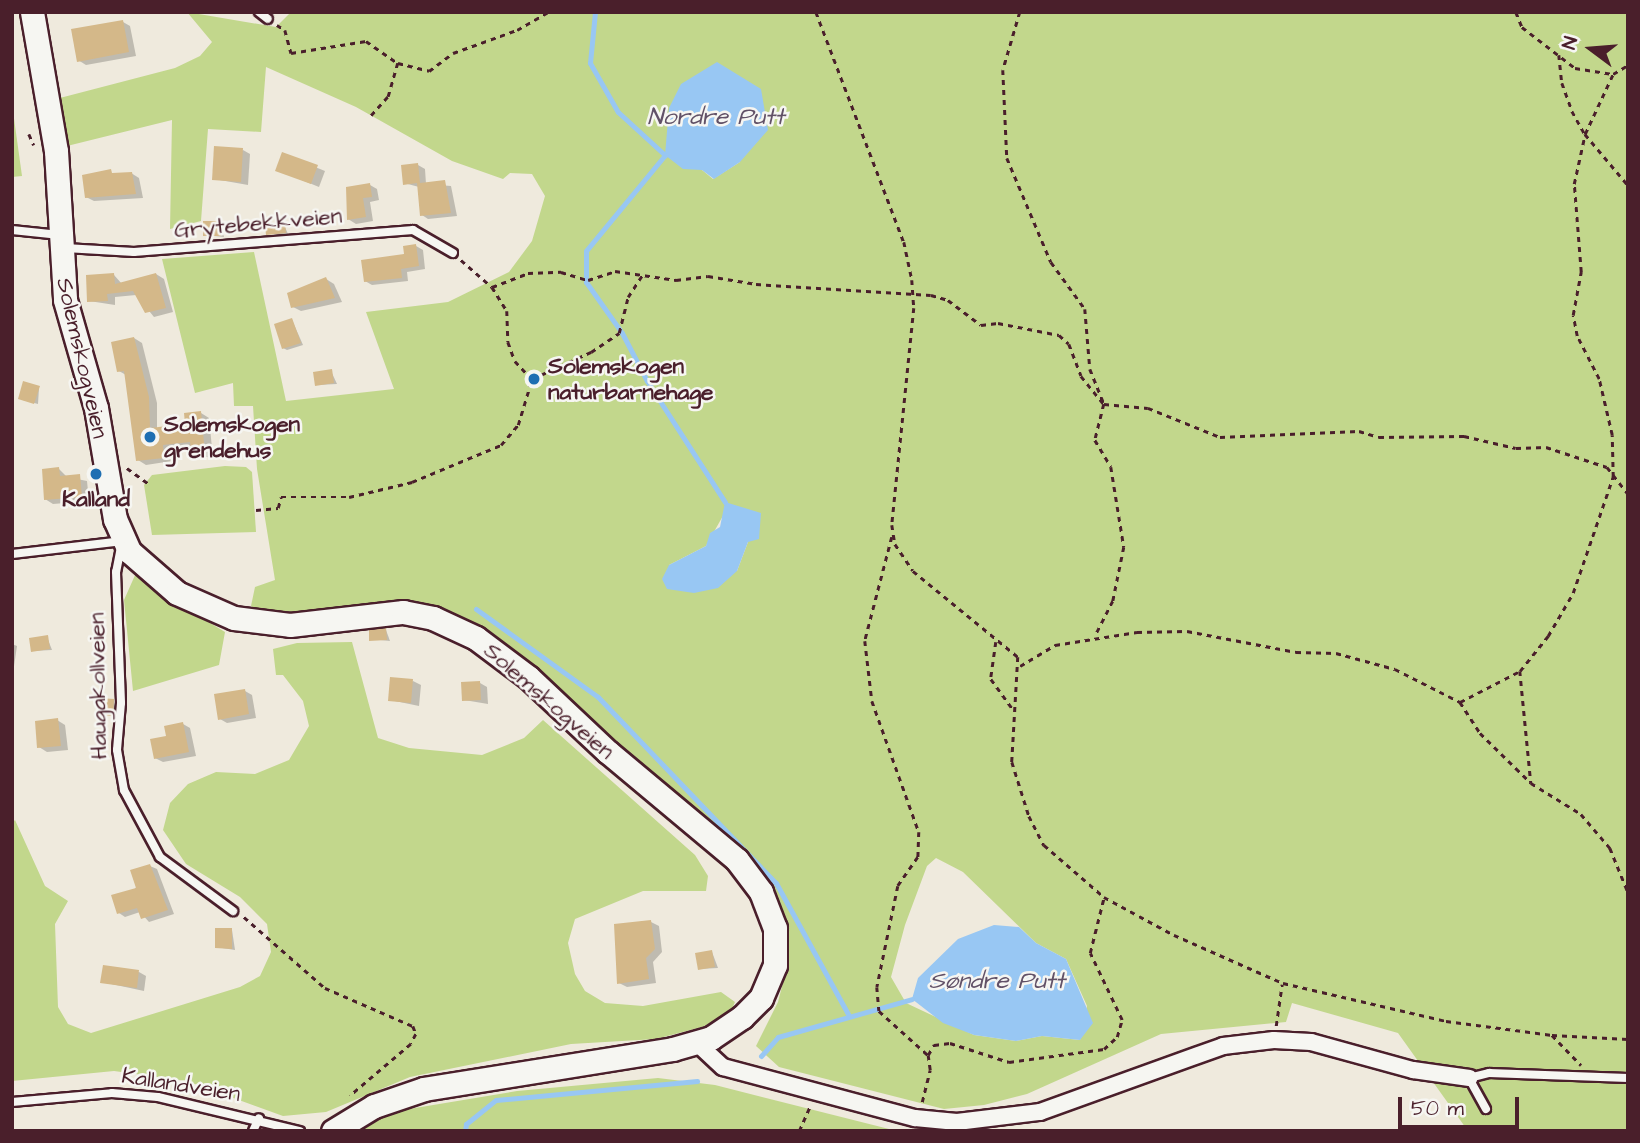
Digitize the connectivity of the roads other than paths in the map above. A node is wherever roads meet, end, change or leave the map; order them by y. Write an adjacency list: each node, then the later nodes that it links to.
1 (32, 12): 5 (street, Solemskogveien)
2 (259, 12): 3 (lane)
3 (268, 19)
4 (12, 230): 5 (lane, Grytebekkveien)
5 (60, 242): 6 (lane, Grytebekkveien); 7 (street, Solemskogveien)
6 (453, 253)
7 (123, 541): 8 (lane); 9 (lane, Haugakollveien); 10 (street, Solemskogveien)
8 (12, 554)
9 (233, 911)
10 (698, 1044): 12 (street); 18 (street, Solemskogveien)
11 (1628, 1078): 12 (lane)
12 (1469, 1079): 14 (lane)
13 (12, 1102): 15 (lane, Kallandveien)
14 (1486, 1109)
15 (260, 1118): 16 (lane); 17 (lane, Kallandveien)
16 (253, 1131)
17 (300, 1131)
18 (333, 1131)

